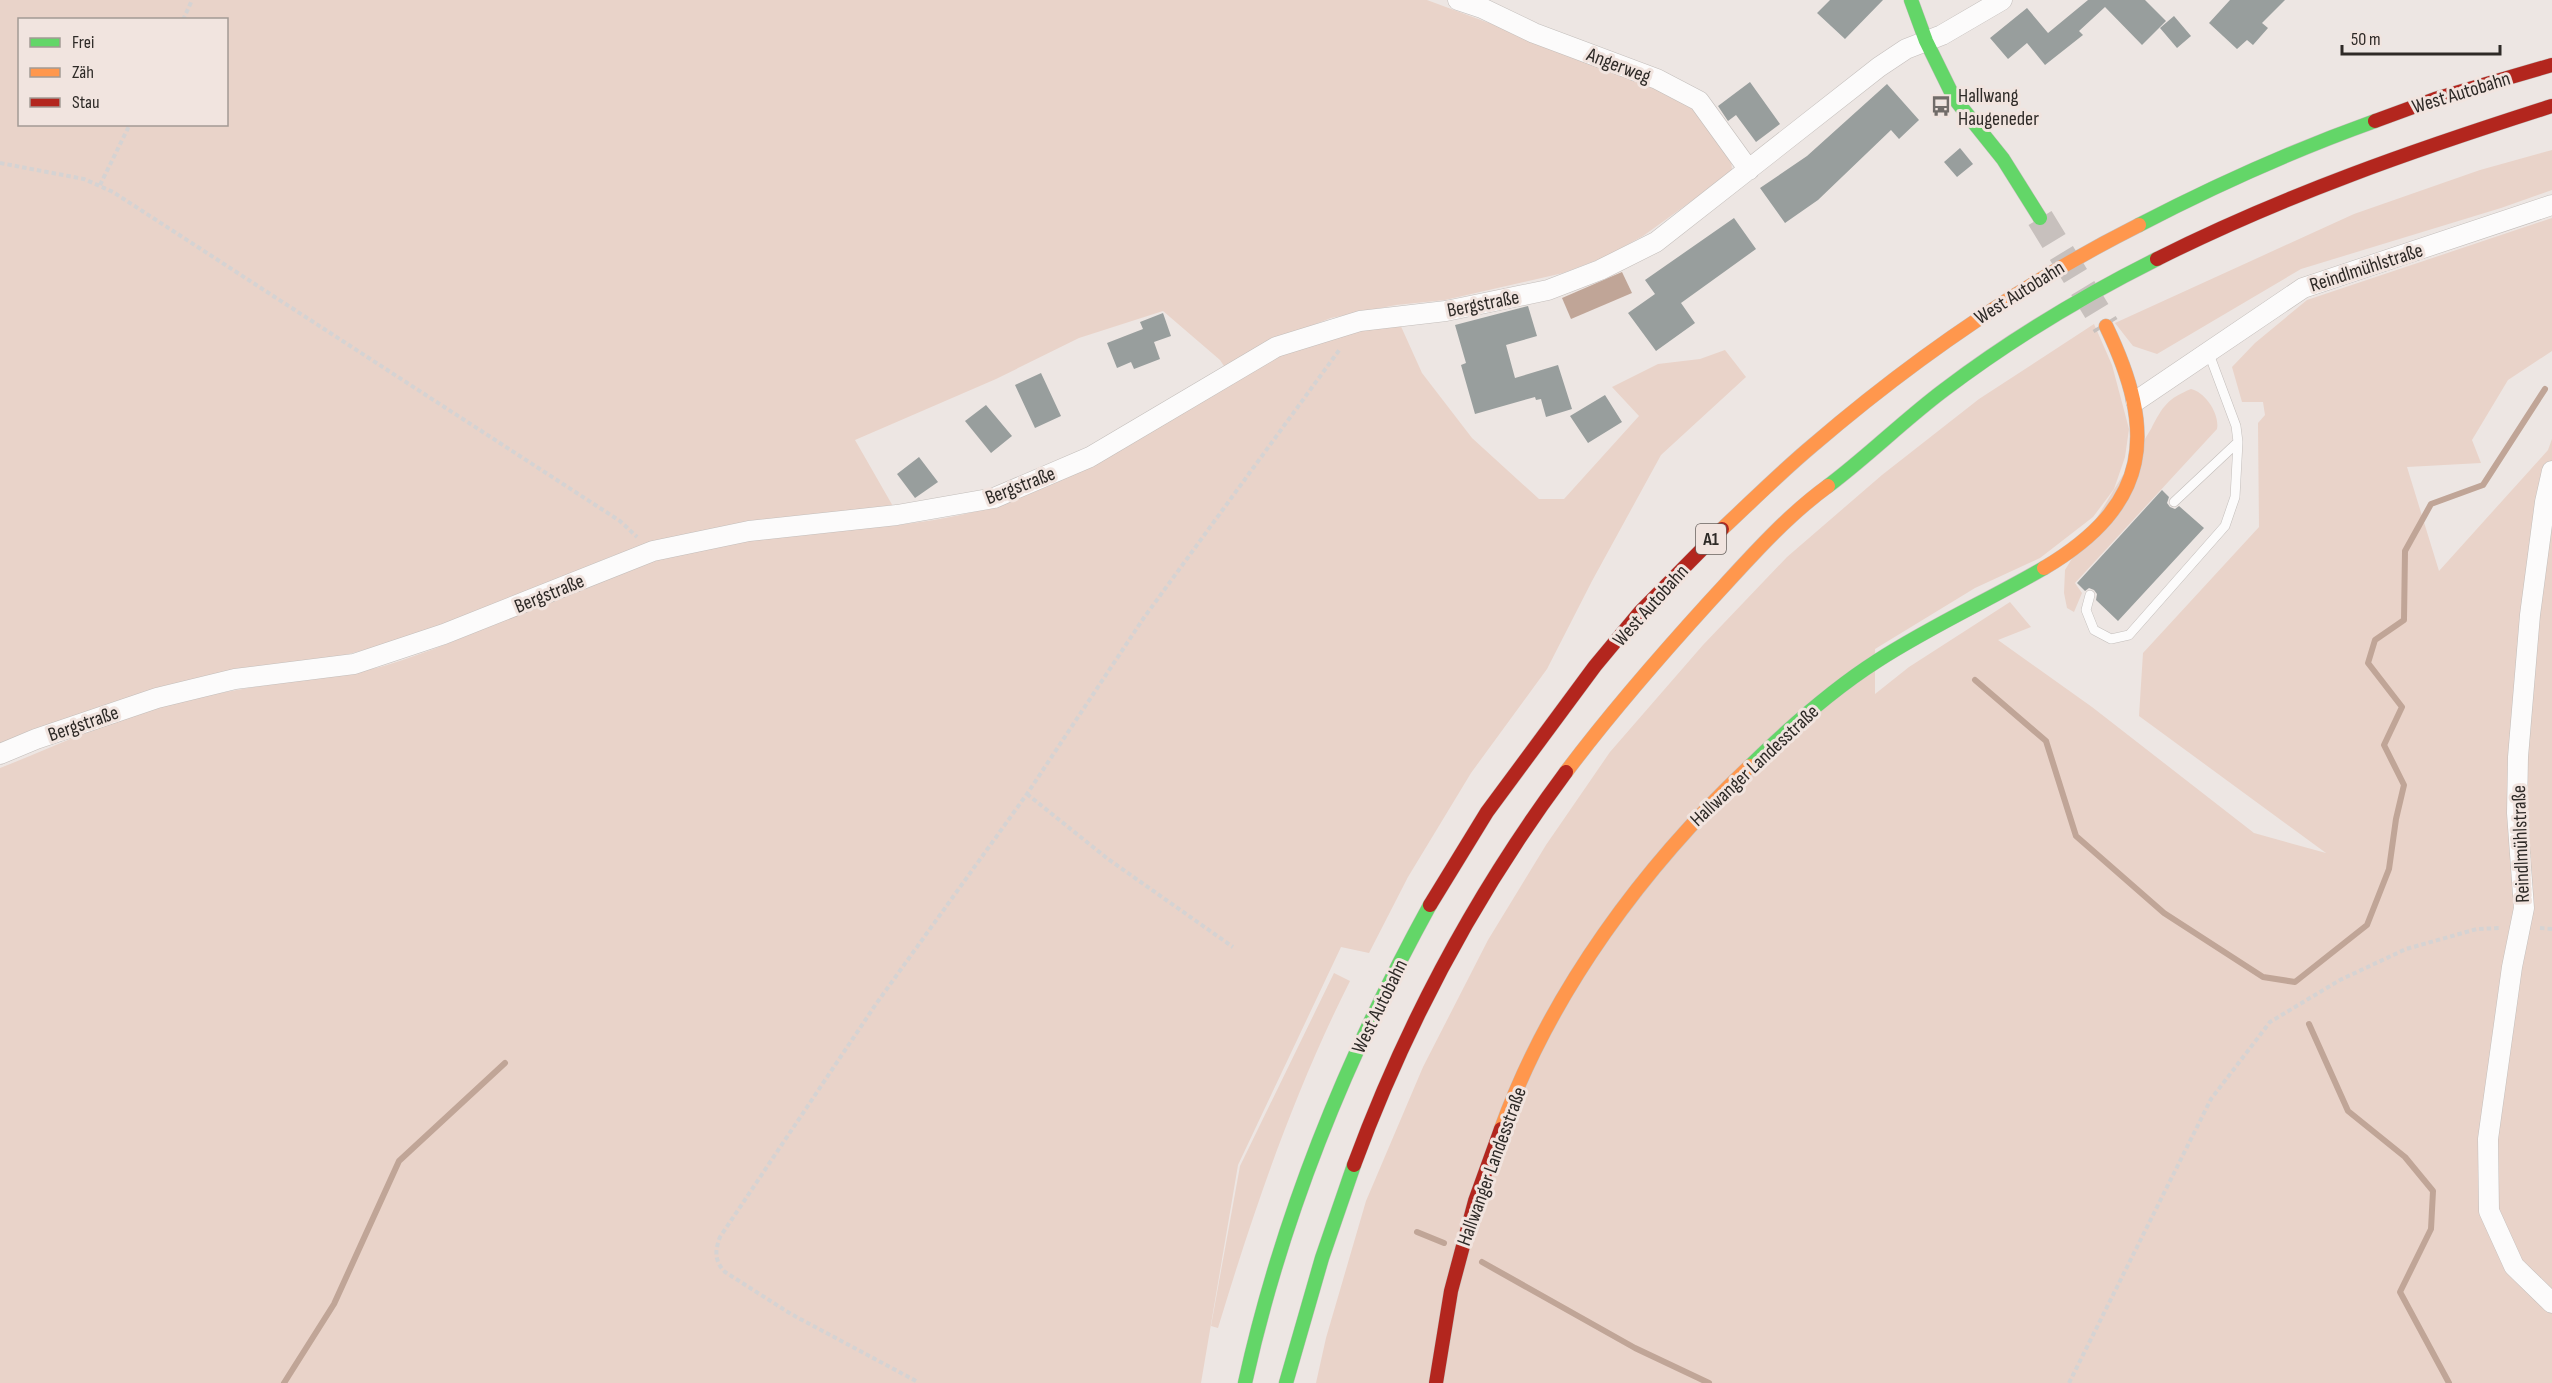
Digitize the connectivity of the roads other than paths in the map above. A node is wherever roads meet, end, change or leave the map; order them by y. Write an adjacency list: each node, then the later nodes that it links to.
1 (1458, 0): 4 (street, Angerweg)
2 (1911, 0): 5 (main road)
3 (2001, 0): 5 (street, Bergstraße)
4 (1485, 4): 8 (street, Angerweg)
5 (1926, 41): 8 (street, Bergstraße); 10 (main road)
6 (2552, 65): 20 (main road, West Autobahn / A1)
7 (2552, 106): 21 (main road, West Autobahn / A1)
8 (1749, 170): 18 (street, Bergstraße)
9 (2552, 205): 12 (street, Reindlmühlstraße)
10 (2040, 218)
11 (2106, 326): 13 (main road, Hallwanger Landesstraße)
12 (2208, 351): 13 (street, Reindlmühlstraße); 14 (lane)
13 (2136, 401): 22 (main road, Hallwanger Landesstraße)
14 (2238, 442): 16 (lane); 17 (lane)
15 (2552, 471): 19 (street, Reindlmühlstraße)
16 (2174, 502)
17 (2090, 595)
18 (0, 754)
19 (2552, 1303)
20 (1245, 1383)
21 (1286, 1383)
22 (1436, 1383)

